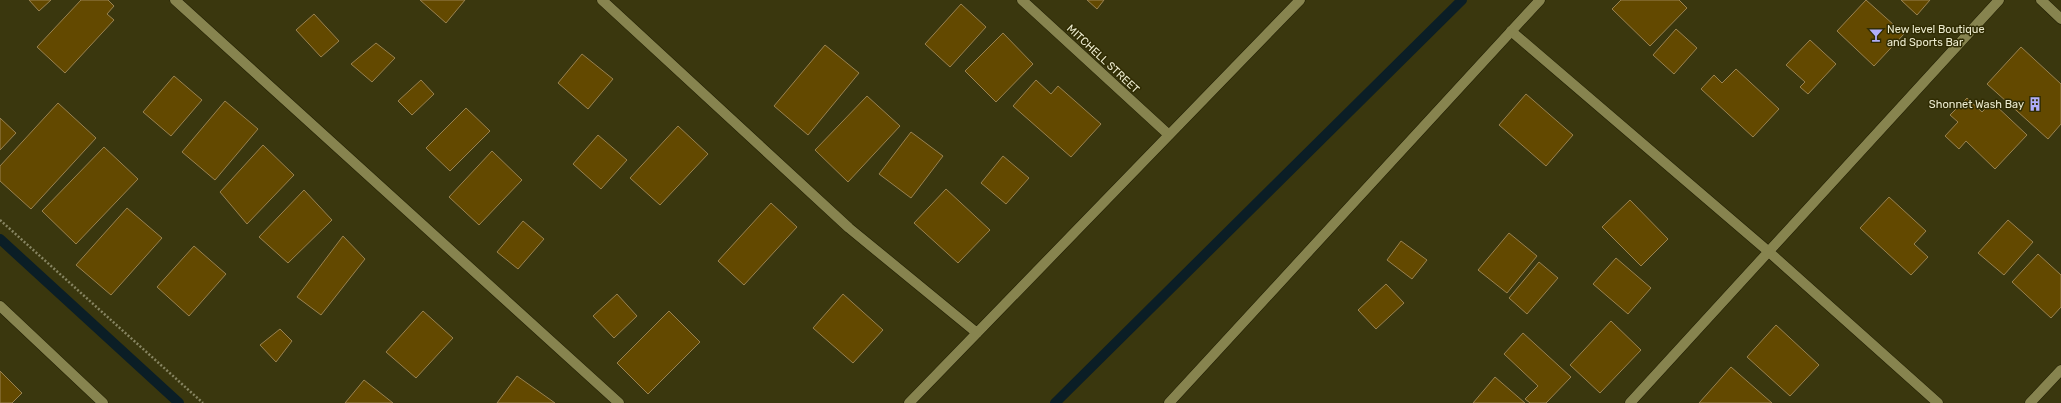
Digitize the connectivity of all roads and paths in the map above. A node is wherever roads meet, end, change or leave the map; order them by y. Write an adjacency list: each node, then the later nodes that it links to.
1 (175, 0): 18 (street)
2 (602, 0): 14 (street)
3 (1022, 0): 10 (street, MITCHELL STREET)
4 (1300, 0): 10 (street)
5 (1540, 0): 9 (street)
6 (1999, 0): 12 (street)
7 (2041, 0): 8 (street)
8 (2061, 19)
9 (1511, 31): 12 (street); 20 (street)
10 (1168, 135): 14 (street)
11 (0, 220): 17 (path)
12 (1768, 252): 21 (street); 22 (street)
13 (0, 306): 16 (street)
14 (977, 333): 19 (street)
15 (2061, 370): 23 (street)
16 (103, 403)
17 (203, 403)
18 (619, 403)
19 (909, 403)
20 (1169, 403)
21 (1630, 403)
22 (1938, 403)
23 (2030, 403)

